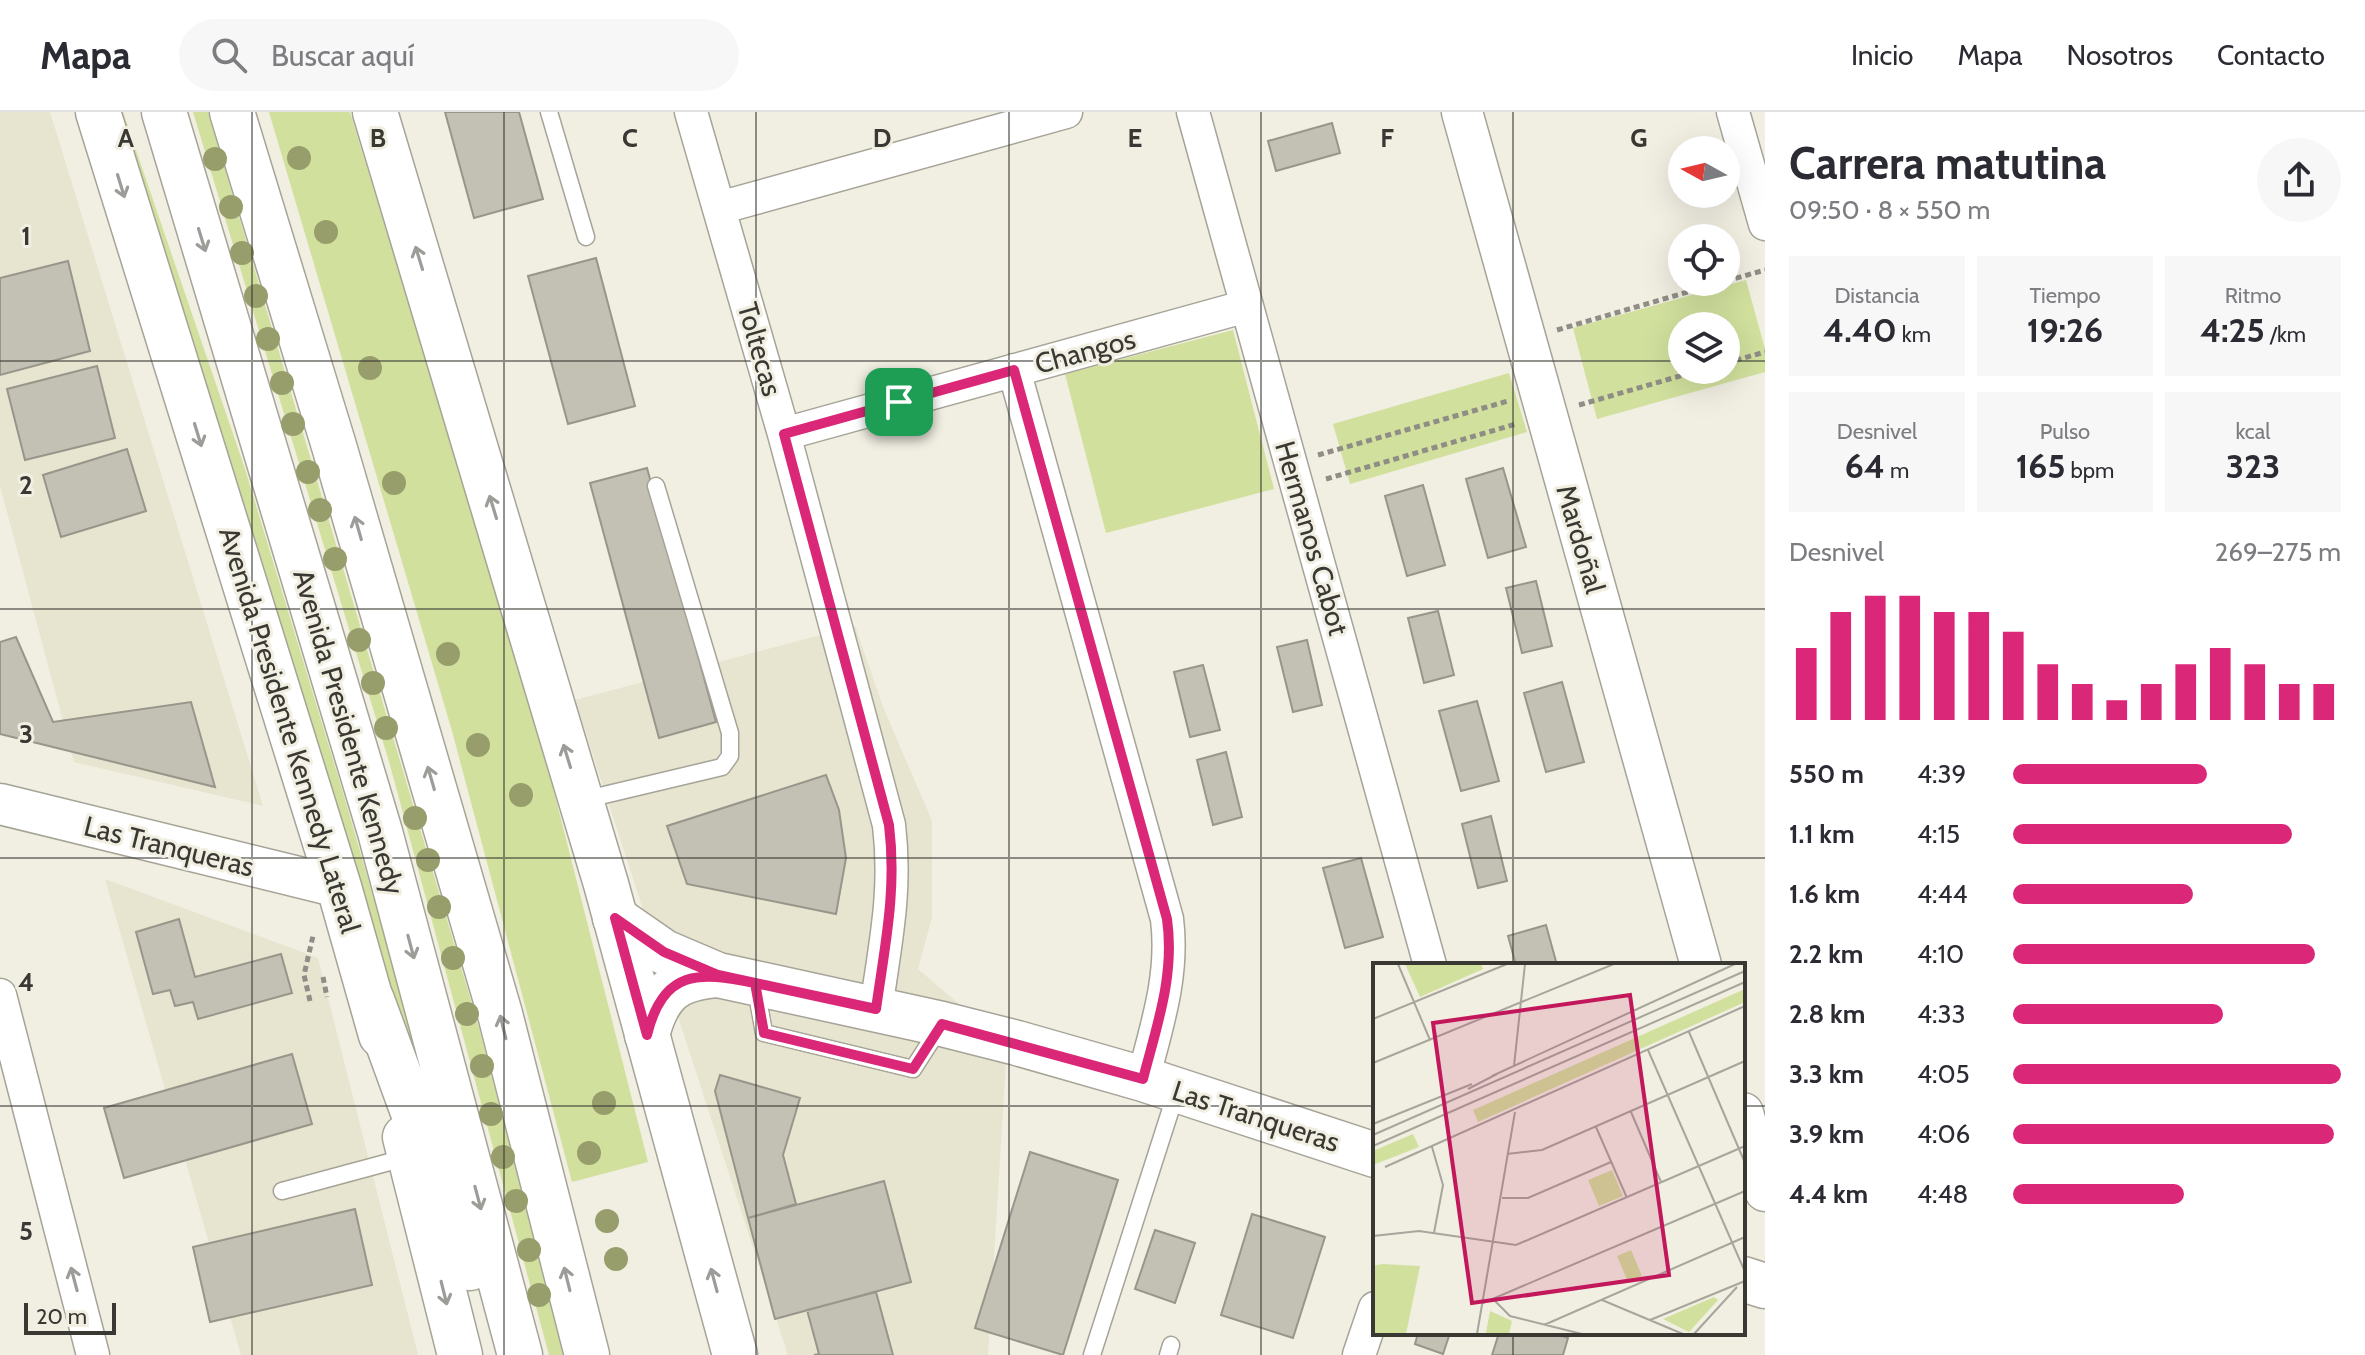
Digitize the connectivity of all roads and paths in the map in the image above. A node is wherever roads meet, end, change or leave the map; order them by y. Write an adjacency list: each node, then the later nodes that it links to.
1 (98, 112): 29 (main road, Avenida Presidente Kennedy Lateral, one-way to 29)
2 (164, 112): 55 (main road, Avenida Presidente Kennedy, one-way to 55)
3 (232, 112): 56 (main road, one-way to 3)
4 (375, 112): 27 (main road, one-way to 4)
5 (549, 112): 13 (lane)
6 (691, 112): 11 (street, Toltecas)
7 (1066, 112): 11 (street)
8 (1193, 112): 17 (street, Hermanos Cabot)
9 (1462, 112): 18 (street, Mardoñal)
10 (1733, 112): 12 (street)
11 (719, 208): 24 (street, Toltecas)
12 (1765, 224)
13 (586, 237)
14 (1765, 270): 15 (path)
15 (1740, 277)
16 (1675, 296): 18 (path)
17 (1247, 306): 21 (street, Changos); 25 (street, Hermanos Cabot)
18 (1525, 339): 23 (street, Mardoñal)
19 (1765, 352): 20 (path)
20 (1740, 359)
21 (1014, 370): 24 (street, Changos); 43 (street)
22 (1668, 377): 23 (path)
23 (1543, 403): 25 (path); 25 (path); 32 (street, Mardoñal)
24 (784, 434): 40 (street, Toltecas)
25 (1294, 475): 31 (street, Hermanos Cabot)
26 (656, 486): 27 (lane)
27 (581, 800): 30 (main road)
28 (0, 804): 29 (street, Las Tranqueras)
29 (339, 887): 38 (main road, Avenida Presidente Kennedy Lateral)
30 (615, 918): 35 (main road, Las Tranqueras); 42 (main road)
31 (1429, 963)
32 (1700, 963)
33 (322, 972): 37 (path)
34 (304, 975): 39 (path)
35 (736, 979): 40 (main road, Las Tranqueras); 41 (lane); 42 (main road, Las Tranqueras)
36 (0, 995): 52 (street, one-way to 36)
37 (327, 997)
38 (372, 1000): 46 (main road, Avenida Presidente Kennedy Lateral); 54 (main road)
39 (310, 1001)
40 (876, 1009): 41 (main road, Las Tranqueras)
41 (942, 1024): 43 (main road, Las Tranqueras)
42 (647, 1035): 57 (main road, one-way to 42)
43 (1160, 1084): 45 (main road, Las Tranqueras); 58 (lane)
44 (1745, 1120): 48 (street)
45 (1373, 1154)
46 (410, 1157): 47 (lane); 53 (main road, Avenida Presidente Kennedy Lateral, one-way to 53)
47 (282, 1191)
48 (1765, 1191)
49 (1745, 1280): 50 (main road)
50 (1765, 1286)
51 (1373, 1314): 59 (street)
52 (93, 1355)
53 (460, 1355)
54 (504, 1355)
55 (520, 1355)
56 (587, 1355)
57 (735, 1355)
58 (1092, 1355)
59 (1359, 1355)

